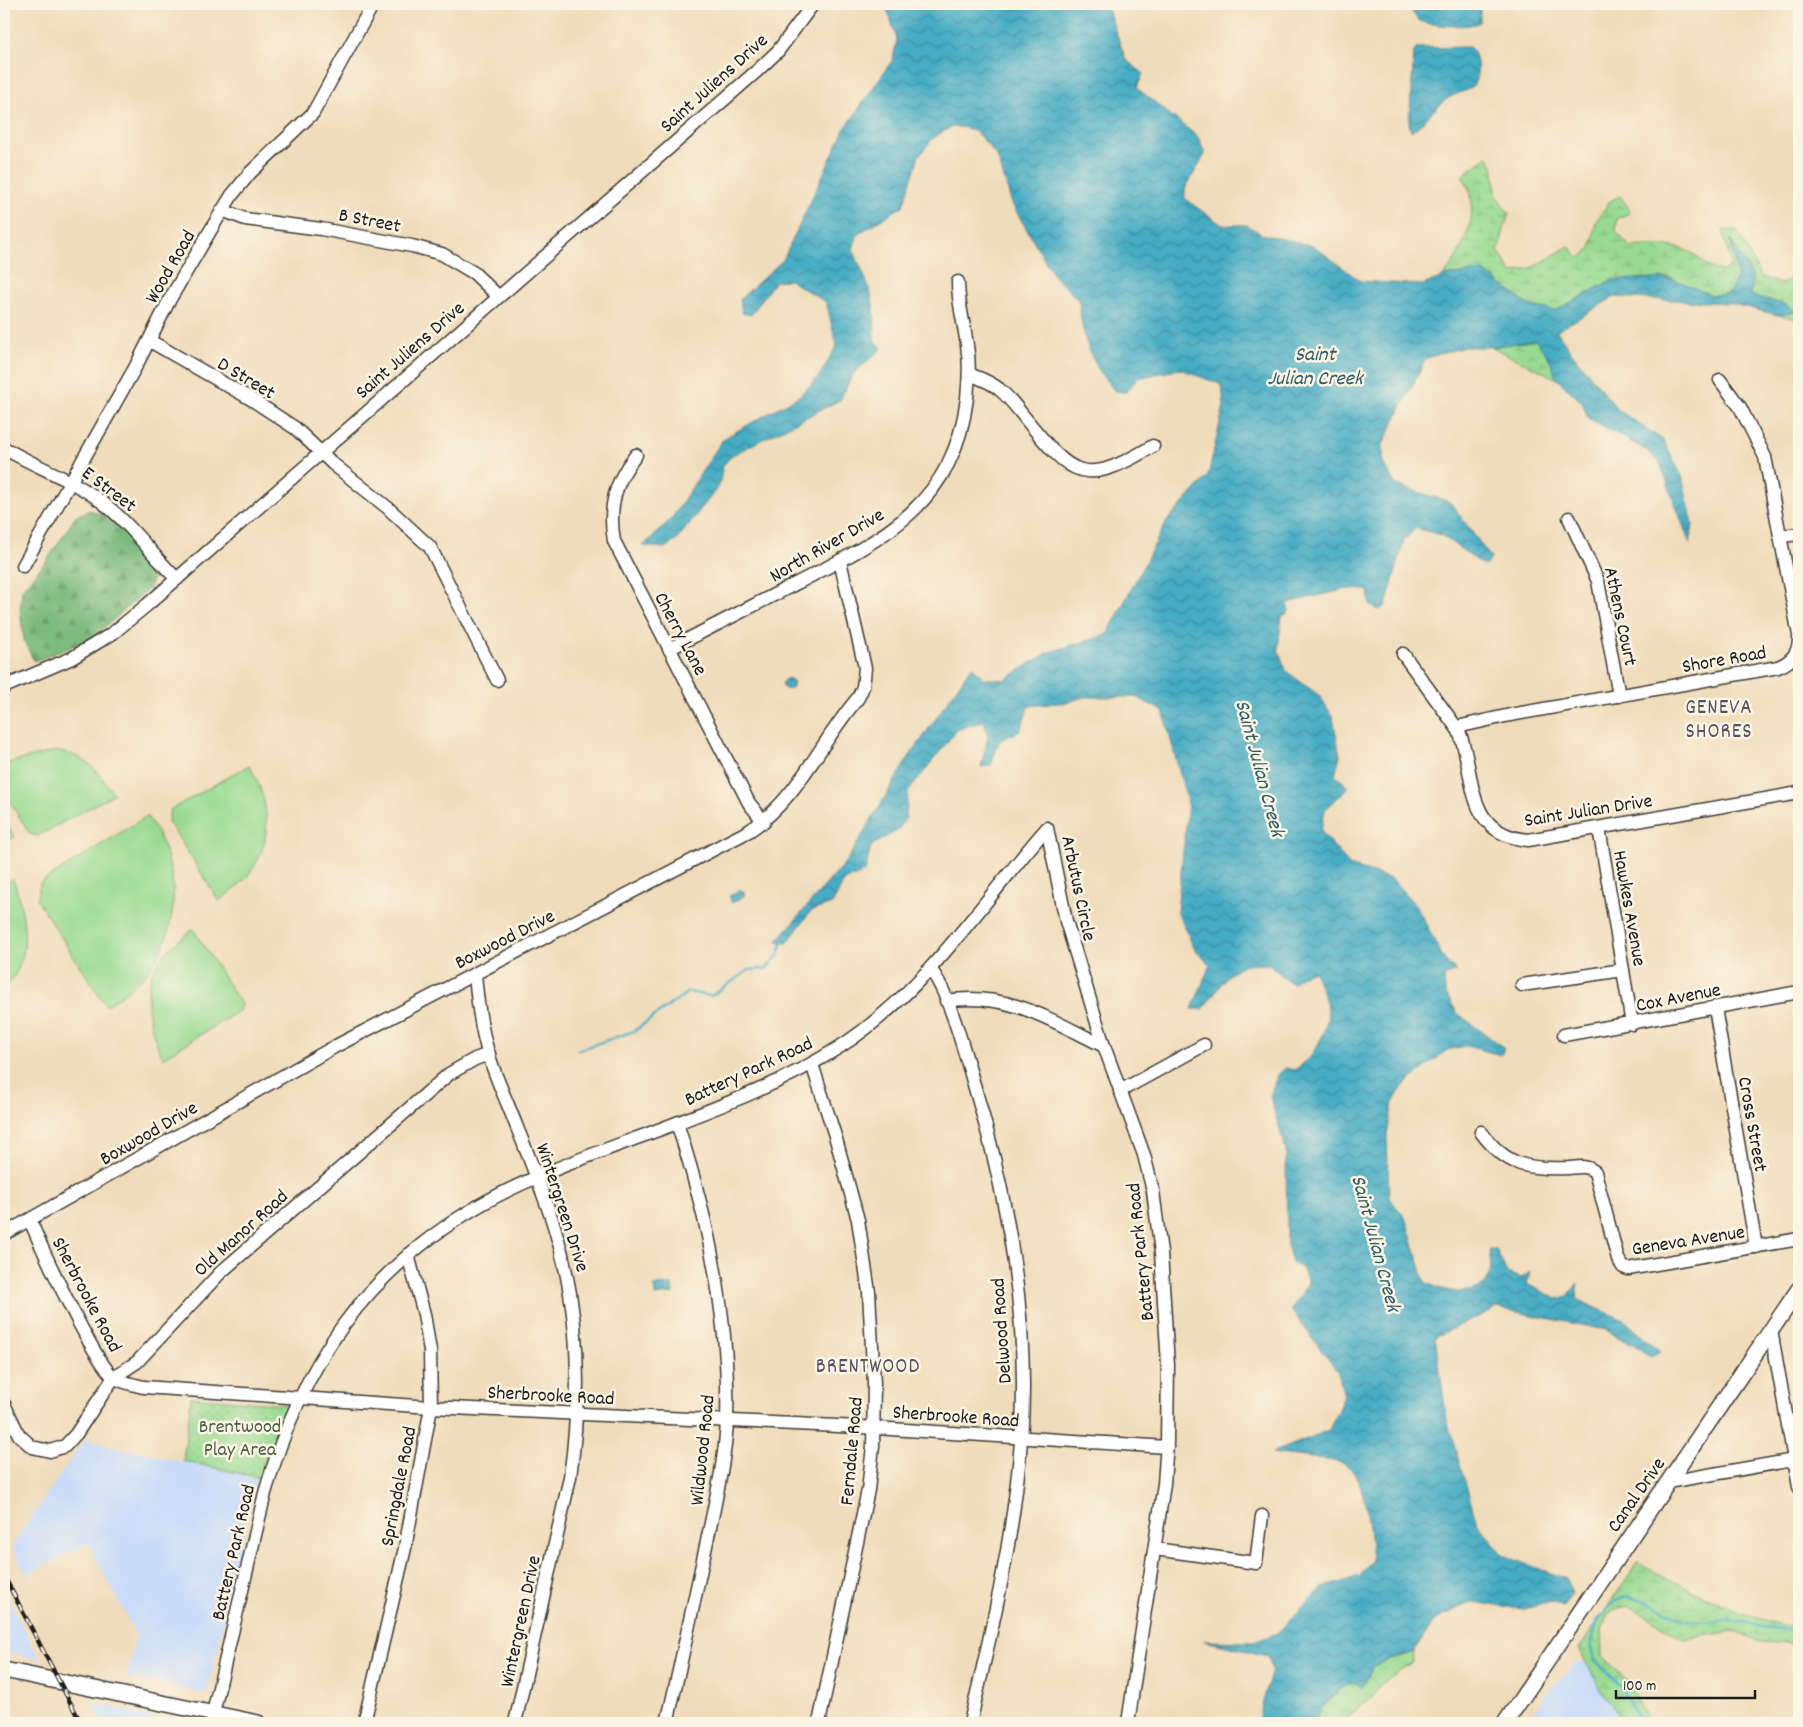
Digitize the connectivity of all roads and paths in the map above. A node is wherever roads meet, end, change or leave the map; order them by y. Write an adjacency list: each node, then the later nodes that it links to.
1 (373, 4): 3 (street, Wood Road)
2 (813, 4): 5 (street, Saint Juliens Drive)
3 (222, 210): 5 (street, B Street); 6 (street, Wood Road)
4 (958, 282): 7 (street, North River Drive)
5 (498, 296): 11 (street, Saint Juliens Drive)
6 (150, 341): 11 (street, D Street); 13 (street, Wood Road)
7 (969, 374): 9 (street); 17 (street, North River Drive)
8 (1720, 380): 16 (street, Shore Road)
9 (1153, 446)
10 (4, 448): 13 (street, E Street)
11 (321, 451): 19 (street, Saint Juliens Drive); 22 (street, D Street)
12 (636, 455): 20 (street, Cherry Lane)
13 (71, 481): 18 (street, Wood Road); 19 (street, E Street)
14 (1569, 518): 24 (street, Athens Court)
15 (1799, 534): 16 (street)
16 (1782, 536): 24 (street, Shore Road)
17 (840, 561): 20 (street, North River Drive); 27 (street, Boxwood Drive)
18 (23, 566)
19 (177, 579): 23 (street, Saint Juliens Drive)
20 (669, 649): 27 (street, Cherry Lane)
21 (1403, 654): 25 (street, Saint Julian Drive)
22 (497, 680)
23 (4, 687)
24 (1620, 696): 25 (street, Shore Road)
25 (1457, 727): 28 (street, Saint Julian Drive)
26 (1799, 793): 28 (street, Saint Julian Drive)
27 (764, 822): 31 (street, Boxwood Drive)
28 (1599, 828): 30 (street, Hawkes Avenue)
29 (930, 969): 34 (street); 39 (street, Arbutus Circle); 41 (street, Battery Park Road)
30 (1623, 970): 32 (street); 36 (street, Hawkes Avenue)
31 (475, 974): 40 (street, Wintergreen Drive); 46 (street, Boxwood Drive)
32 (1522, 985)
33 (1799, 992): 35 (street, Cox Avenue)
34 (946, 1001): 39 (street); 60 (street, Delwood Road)
35 (1715, 1008): 36 (street, Cox Avenue); 49 (street, Cross Street)
36 (1632, 1024): 37 (street, Cox Avenue)
37 (1564, 1035)
38 (1204, 1045): 42 (street)
39 (1104, 1046): 42 (street, Battery Park Road)
40 (489, 1054): 45 (street, Wintergreen Drive); 53 (street, Old Manor Road)
41 (812, 1064): 43 (street, Battery Park Road); 59 (street, Ferndale Road)
42 (1120, 1091): 61 (street, Battery Park Road)
43 (677, 1123): 45 (street, Battery Park Road); 58 (street, Wildwood Road)
44 (1481, 1132): 49 (street, Geneva Avenue)
45 (537, 1179): 50 (street, Battery Park Road); 57 (street, Wintergreen Drive)
46 (30, 1220): 47 (street, Boxwood Drive); 53 (street, Sherbrooke Road)
47 (4, 1234)
48 (1799, 1239): 49 (street, Geneva Avenue)
49 (1756, 1247)
50 (408, 1255): 54 (street, Battery Park Road); 56 (street, Springdale Road)
51 (1799, 1288): 52 (main road, Canal Drive)
52 (1771, 1330): 62 (street); 63 (main road, Canal Drive)
53 (114, 1377): 54 (street, Sherbrooke Road); 55 (street, Old Manor Road)
54 (298, 1399): 56 (street, Sherbrooke Road); 68 (street, Battery Park Road)
55 (4, 1404)
56 (431, 1407): 57 (street, Sherbrooke Road); 70 (street, Springdale Road)
57 (577, 1414): 58 (street, Sherbrooke Road); 71 (street, Wintergreen Drive)
58 (727, 1421): 59 (street, Sherbrooke Road); 72 (street, Wildwood Road)
59 (874, 1428): 60 (street, Sherbrooke Road); 73 (street, Ferndale Road)
60 (1022, 1439): 61 (street, Sherbrooke Road); 74 (street, Delwood Road)
61 (1167, 1447): 66 (street, Battery Park Road)
62 (1797, 1459): 63 (street); 64 (street)
63 (1668, 1482): 76 (main road, Canal Drive)
64 (1799, 1487)
65 (1262, 1516): 66 (street)
66 (1155, 1550): 75 (street, Battery Park Road)
67 (4, 1670): 68 (main road)
68 (213, 1713): 69 (main road)
69 (258, 1723)
70 (364, 1723)
71 (515, 1723)
72 (667, 1723)
73 (819, 1723)
74 (970, 1723)
75 (1128, 1723)
76 (1505, 1723)

